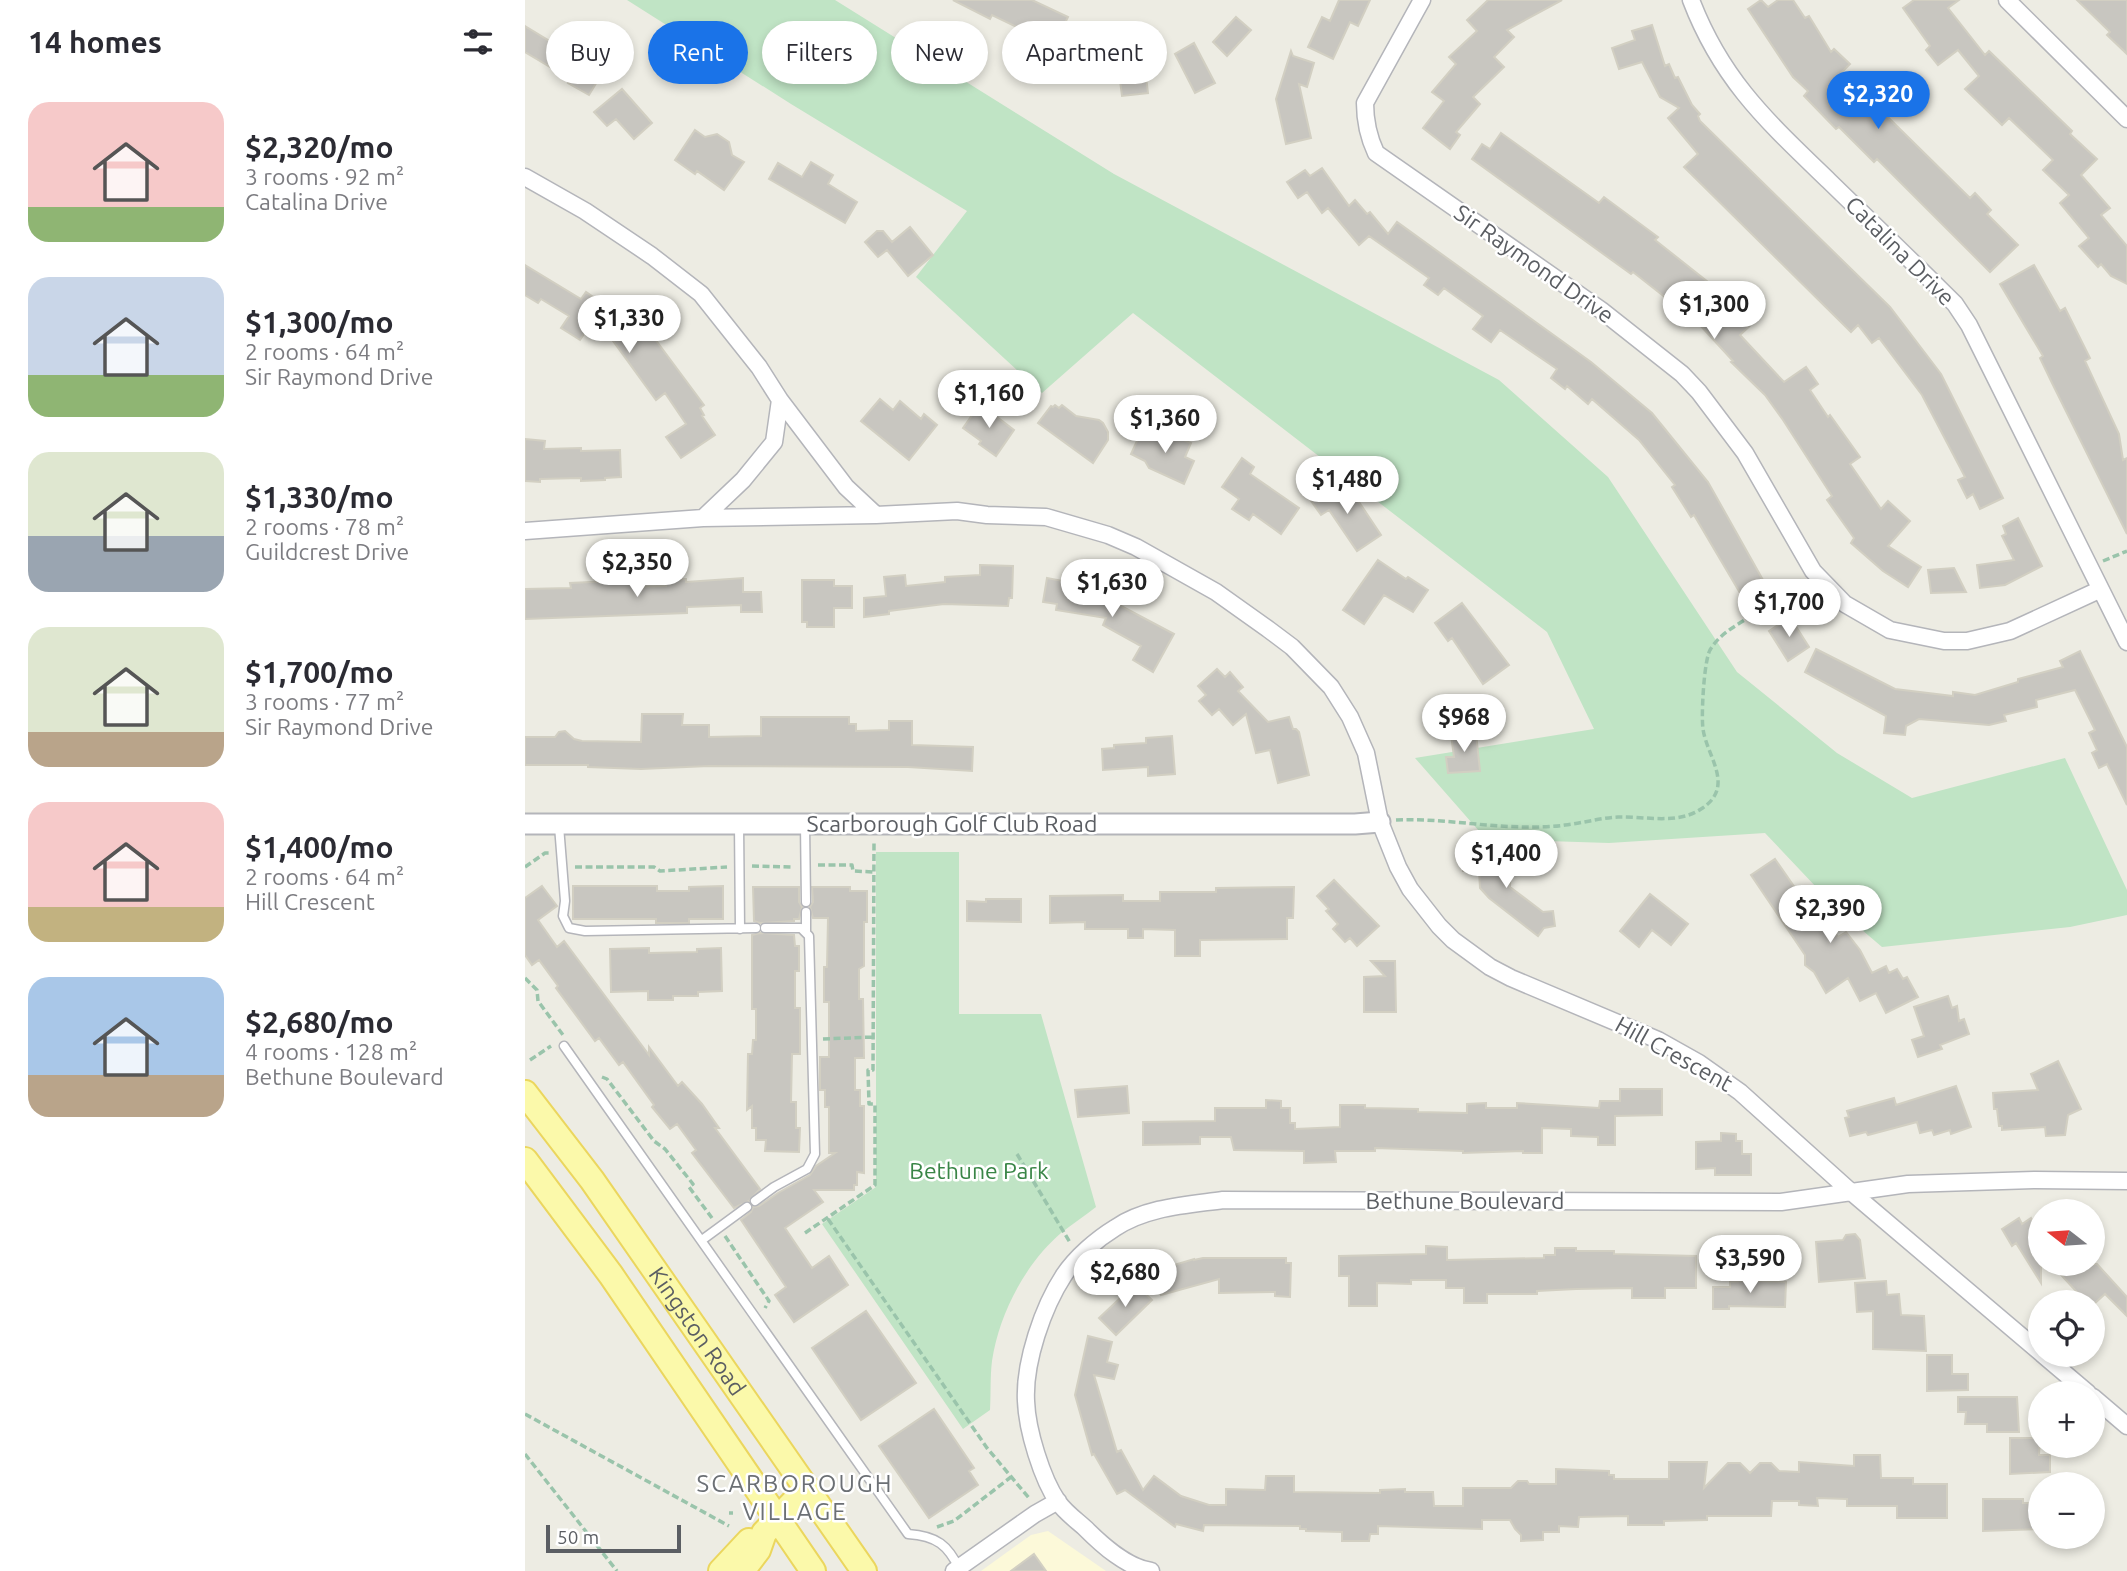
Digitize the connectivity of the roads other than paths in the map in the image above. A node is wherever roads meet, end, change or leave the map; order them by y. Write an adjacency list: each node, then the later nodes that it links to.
1 (1422, 0): 10 (street, Sir Raymond Drive)
2 (1691, 0): 10 (street, Catalina Drive)
3 (2007, 0): 4 (street)
4 (2127, 119)
5 (525, 177): 6 (street)
6 (780, 400): 7 (street); 8 (street)
7 (876, 515): 8 (street, Hill Crescent); 12 (street, Hill Crescent)
8 (703, 518): 9 (street, Hill Crescent)
9 (525, 531)
10 (2099, 590): 11 (street, Catalina Drive)
11 (2127, 642)
12 (1380, 822): 16 (street, Scarborough Golf Club Road); 25 (street, Hill Crescent)
13 (525, 824): 14 (street, Scarborough Golf Club Road)
14 (559, 824): 15 (street, Scarborough Golf Club Road); 19 (lane)
15 (739, 824): 16 (street, Scarborough Golf Club Road); 19 (lane)
16 (805, 824): 17 (lane)
17 (806, 902)
18 (806, 912): 20 (lane)
19 (740, 929): 20 (lane)
20 (806, 931): 26 (lane)
21 (564, 1041): 28 (lane)
22 (525, 1093): 34 (main road, Kingston Road)
23 (525, 1160): 36 (main road, Kingston Road)
24 (2127, 1181): 25 (street, Bethune Boulevard)
25 (1850, 1191): 29 (street, Hill Crescent); 35 (street, Bethune Boulevard)
26 (755, 1201)
27 (747, 1207): 28 (lane)
28 (702, 1240): 37 (lane)
29 (2028, 1343)
30 (2057, 1367): 31 (street, Hill Crescent)
31 (2074, 1381)
32 (2105, 1407): 33 (street)
33 (2127, 1426)
34 (807, 1488): 36 (main road); 42 (main road, Kingston Road)
35 (1058, 1501): 37 (street); 38 (street, Bethune Boulevard)
36 (770, 1525): 39 (main road); 40 (main road); 41 (main road, Kingston Road)
37 (958, 1570)
38 (1142, 1570)
39 (721, 1571)
40 (742, 1571)
41 (813, 1571)
42 (864, 1571)

